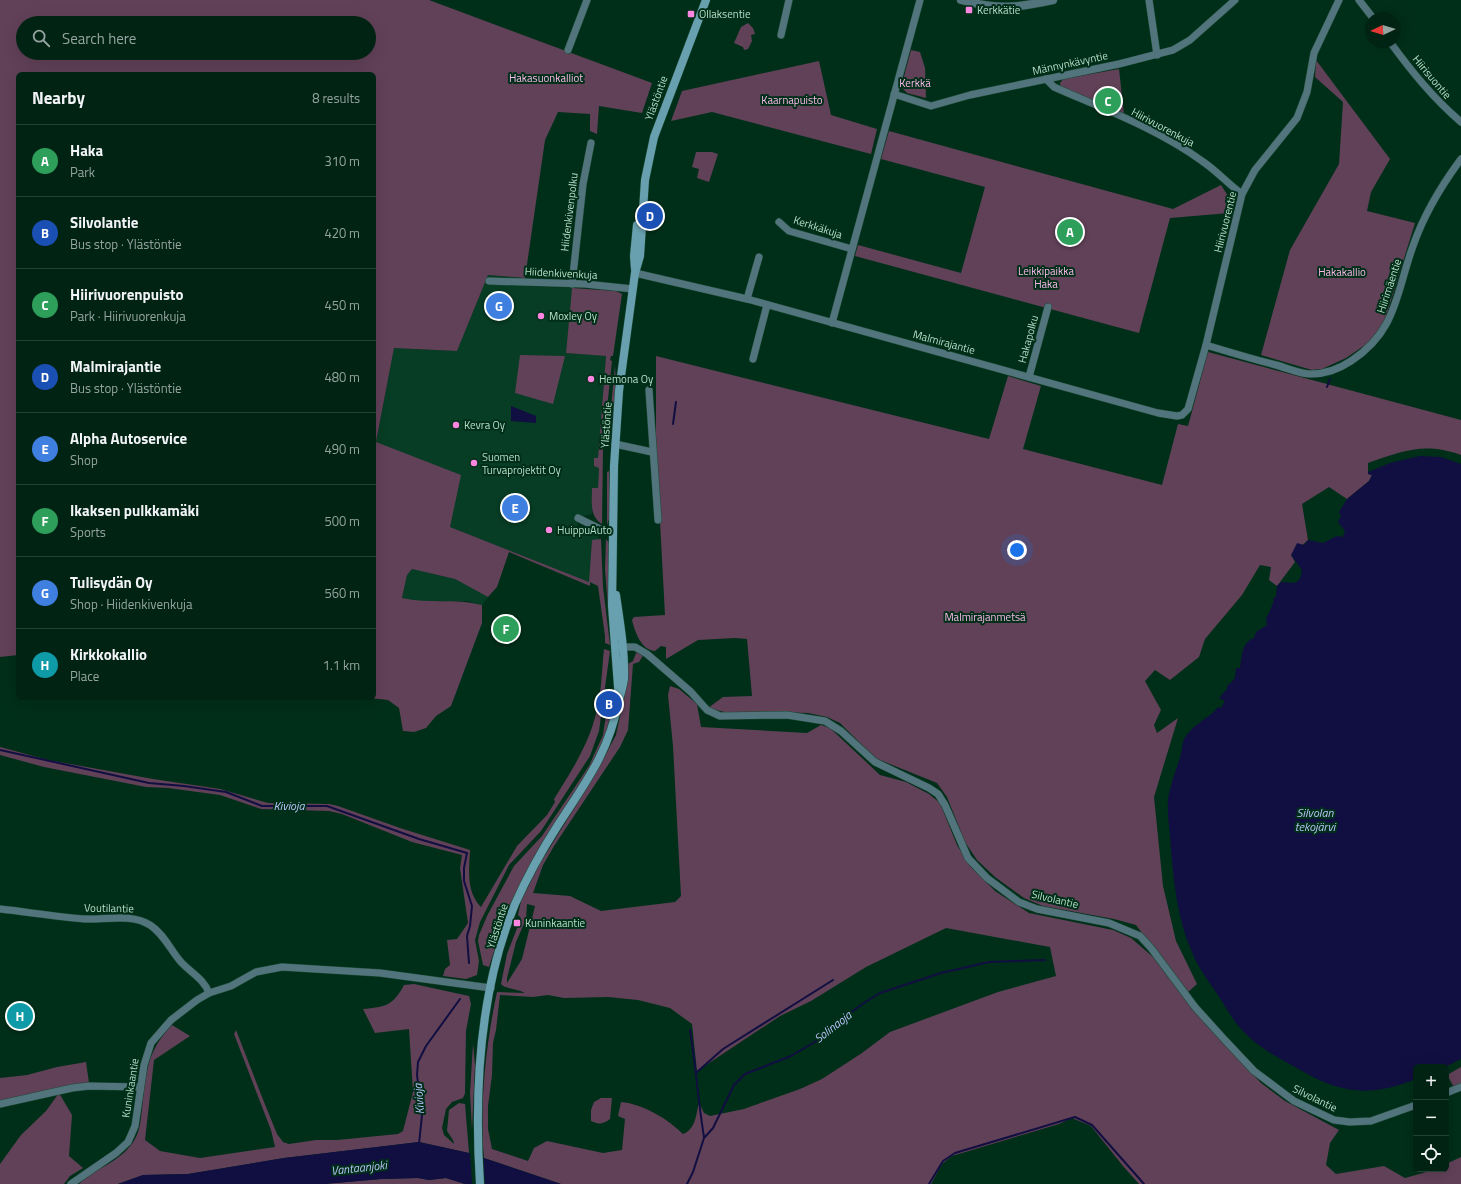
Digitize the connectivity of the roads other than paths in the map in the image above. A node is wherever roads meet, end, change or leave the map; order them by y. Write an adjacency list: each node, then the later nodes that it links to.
1 (587, 0): 14 (street)
2 (706, 0): 25 (main road, Ylästöntie)
3 (789, 0): 12 (street)
4 (920, 0): 17 (street)
5 (961, 0): 6 (street)
6 (1053, 0)
7 (1149, 0): 15 (street)
8 (1235, 0): 15 (street, Männynkävyntie)
9 (1339, 0): 21 (street, Hiirivuorentie)
10 (1359, 0): 11 (street)
11 (1368, 12)
12 (781, 35)
13 (1394, 48): 18 (street, Hiirisuontie)
14 (568, 50)
15 (1158, 55): 16 (street, Männynkävyntie)
16 (1046, 79): 17 (street, Männynkävyntie); 21 (street, Hiirivuorenkuja)
17 (894, 94): 23 (street)
18 (1461, 122)
19 (591, 143): 27 (street, Hiidenkivenpolku)
20 (1461, 159): 33 (street, Hiirimäentie)
21 (1242, 194): 33 (street, Hiirivuorentie)
22 (779, 222): 23 (street, Kerkkäkuja)
23 (852, 249): 32 (street)
24 (759, 257): 29 (street)
25 (635, 273): 28 (main road, Ylästöntie); 29 (street, Malmirajantie)
26 (489, 281): 27 (street, Hiidenkivenkuja)
27 (572, 284): 28 (street, Hiidenkivenkuja)
28 (633, 289): 38 (main road, Ylästöntie)
29 (747, 299): 30 (street, Malmirajantie)
30 (767, 305): 32 (street, Malmirajantie); 34 (street)
31 (1048, 307): 35 (street, Hakapolku)
32 (832, 323): 35 (street, Malmirajantie)
33 (1206, 345): 37 (street, Hiirivuorentie)
34 (753, 359)
35 (1029, 377): 37 (street, Malmirajantie)
36 (649, 390): 39 (street)
37 (1177, 416)
38 (615, 444): 39 (street); 42 (main road, Ylästöntie)
39 (652, 452): 41 (street)
40 (578, 518): 42 (street)
41 (658, 520)
42 (613, 531): 43 (main road, Ylästöntie)
43 (620, 647): 45 (main road, Ylästöntie); 51 (street, Silvolantie)
44 (0, 909): 46 (street, Voutilantie)
45 (491, 988): 46 (street, Kuninkaantie); 53 (main road, Ylästöntie)
46 (210, 994): 47 (street, Kuninkaantie)
47 (140, 1087): 50 (street); 52 (street, Kuninkaantie)
48 (1461, 1087): 49 (street)
49 (1449, 1092)
50 (0, 1104)
51 (1413, 1106)
52 (71, 1184)
53 (480, 1184)

